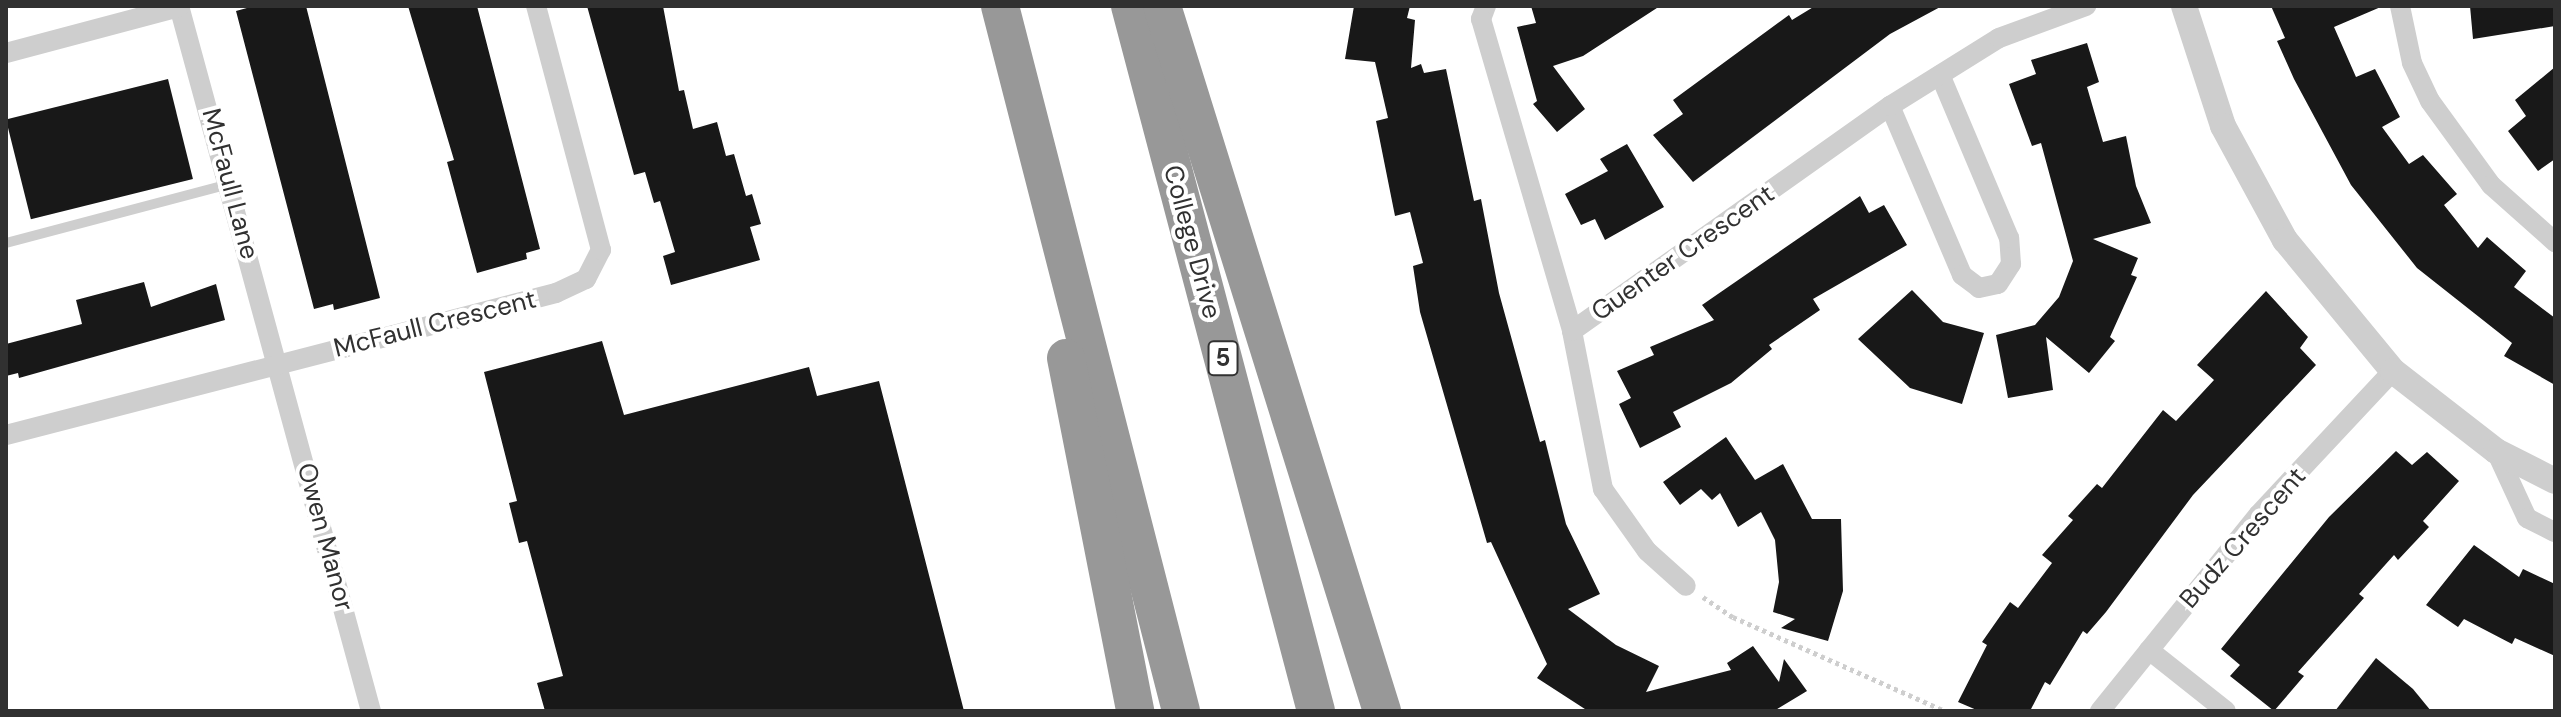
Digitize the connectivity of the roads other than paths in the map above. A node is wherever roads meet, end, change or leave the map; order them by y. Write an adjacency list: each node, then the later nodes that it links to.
1 (536, 6): 17 (street, McFaull Crescent)
2 (998, 6): 26 (highway); 27 (highway)
3 (1130, 6): 28 (highway, College Drive / 5)
4 (1162, 6): 29 (highway)
5 (1486, 6): 16 (street, Guenter Crescent)
6 (2086, 6): 11 (street, Guenter Crescent)
7 (2184, 6): 18 (street)
8 (2400, 6): 14 (street)
9 (179, 7): 10 (street); 13 (street, McFaull Lane)
10 (6, 53)
11 (1940, 75): 12 (street, Guenter Crescent); 12 (street)
12 (1890, 106): 16 (street, Guenter Crescent)
13 (232, 184): 15 (lane); 17 (street, McFaull Lane)
14 (2555, 242)
15 (6, 243)
16 (1572, 331): 23 (street)
17 (278, 363): 19 (street, McFaull Crescent); 25 (street, Owen Manor)
18 (2393, 371): 20 (street); 24 (street, Budz Crescent)
19 (6, 435)
20 (2496, 451): 21 (street); 22 (street)
21 (2555, 481)
22 (2555, 532)
23 (1686, 586)
24 (2149, 650): 30 (street, Budz Crescent); 31 (street)
25 (371, 711)
26 (1135, 711)
27 (1181, 711)
28 (1316, 711)
29 (1382, 711)
30 (2100, 711)
31 (2226, 711)

